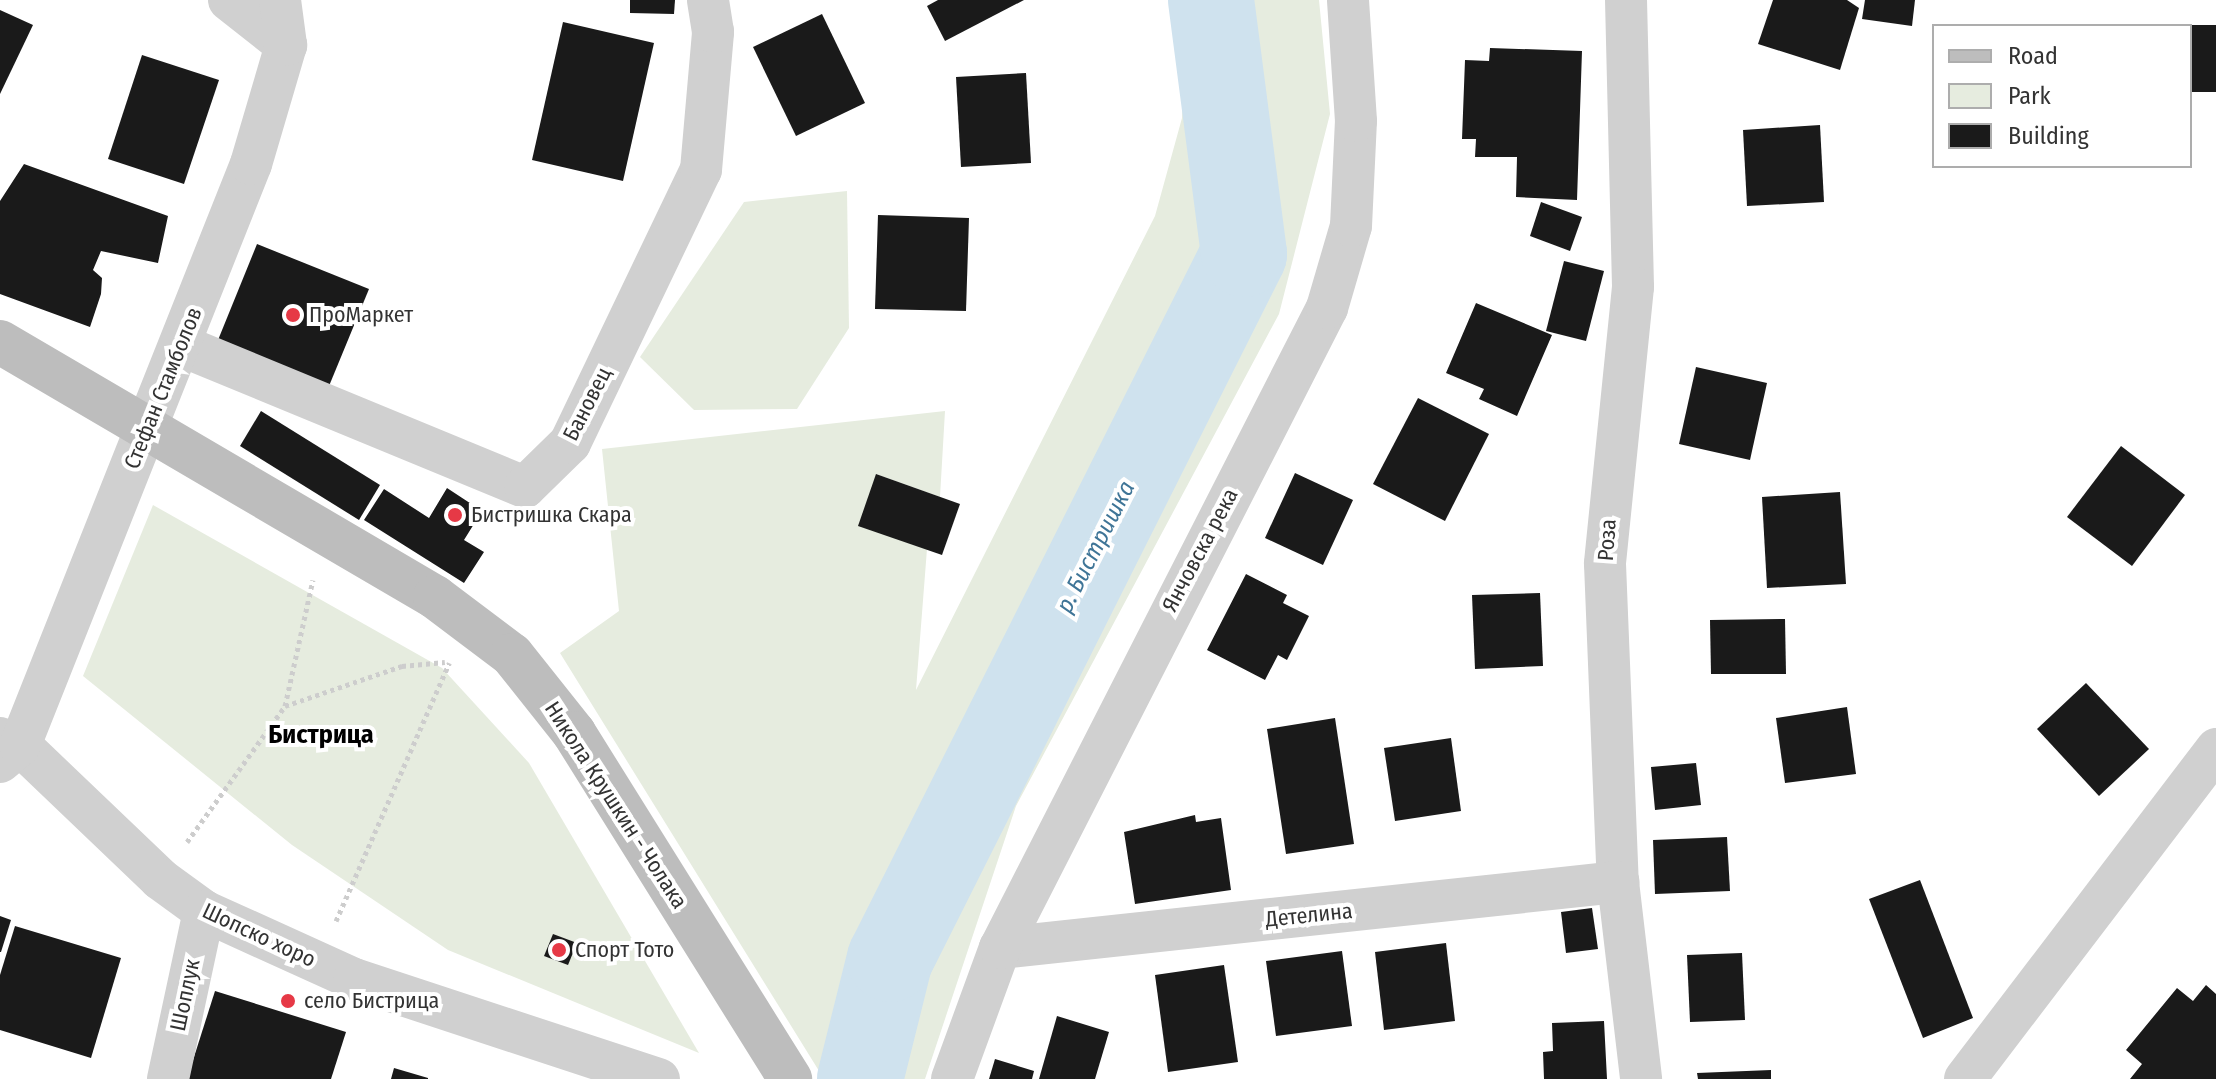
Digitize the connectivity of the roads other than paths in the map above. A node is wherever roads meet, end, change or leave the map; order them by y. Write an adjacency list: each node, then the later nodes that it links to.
1 (229, 0): 6 (street)
2 (280, 0): 6 (street, Стефан Стамболов)
3 (708, 0): 8 (street, Бановец)
4 (1348, 0): 14 (street, Янчовска река)
5 (1626, 0): 12 (street, Роза)
6 (286, 45): 8 (street, Стефан Стамболов)
7 (0, 342): 9 (street, Никола Крушкин - Чолака)
8 (180, 345): 9 (street, Стефан Стамболов)
9 (148, 426): 10 (street, Стефан Стамболов); 17 (street, Никола Крушкин - Чолака)
10 (7, 748): 13 (street, Шопско хоро)
11 (2216, 749): 20 (street)
12 (1618, 882): 14 (street, Детелина); 19 (street, Роза)
13 (204, 911): 15 (street, Шоплук); 16 (street, Шопско хоро)
14 (1000, 948): 18 (street, Янчовска река)
15 (168, 1079)
16 (659, 1079)
17 (790, 1079)
18 (952, 1079)
19 (1641, 1079)
20 (1965, 1079)

